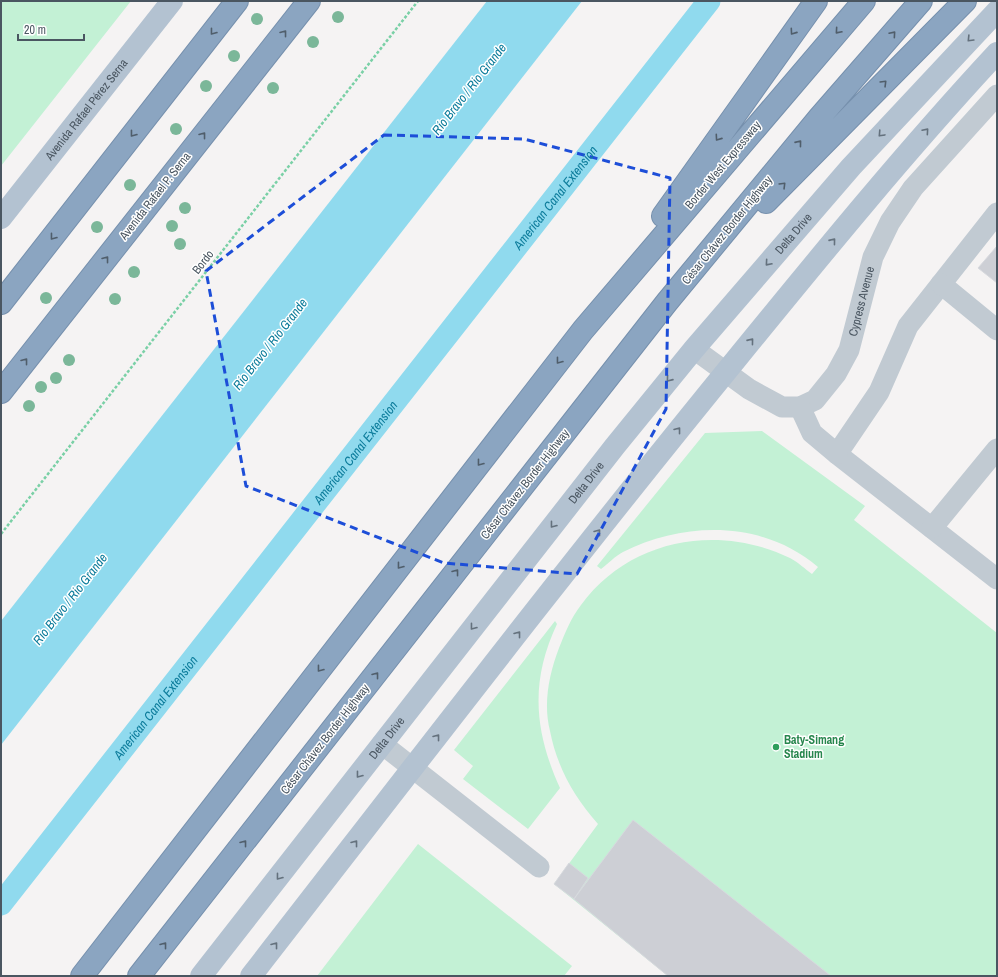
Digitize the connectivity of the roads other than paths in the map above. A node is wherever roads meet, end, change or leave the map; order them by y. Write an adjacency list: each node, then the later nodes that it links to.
1 (172, 1): 12 (main road, Avenida Rafael Pérez Serna)
2 (237, 1): 15 (highway, one-way to 15)
3 (309, 1): 20 (highway, Avenida Rafael P. Serna, one-way to 3)
4 (816, 1): 16 (highway, one-way to 16)
5 (864, 1): 16 (highway, Border West Expressway, one-way to 16)
6 (921, 1): 14 (highway, César Chávez Border Highway, one-way to 6)
7 (965, 1): 14 (highway, one-way to 7)
8 (997, 11): 18 (main road, Delta Drive, one-way to 18)
9 (997, 53): 19 (main road, one-way to 9)
10 (997, 95): 21 (street, Cypress Avenue)
11 (997, 213): 13 (street)
12 (1, 218)
13 (941, 284): 17 (street); 23 (street)
14 (667, 302): 30 (highway, César Chávez Border Highway, one-way to 14)
15 (1, 303)
16 (583, 330): 29 (highway, one-way to 29)
17 (997, 330)
18 (694, 349): 19 (street); 26 (main road, Delta Drive, one-way to 26)
19 (726, 372): 21 (street); 27 (main road, one-way to 19)
20 (1, 392)
21 (800, 407): 23 (street)
22 (997, 449): 24 (street)
23 (837, 454): 24 (street)
24 (932, 528): 25 (street)
25 (997, 579)
26 (382, 744): 27 (street); 31 (main road, Delta Drive, one-way to 31)
27 (413, 767): 28 (street); 32 (main road, one-way to 27)
28 (539, 867)
29 (82, 976)
30 (140, 976)
31 (201, 976)
32 (251, 976)

